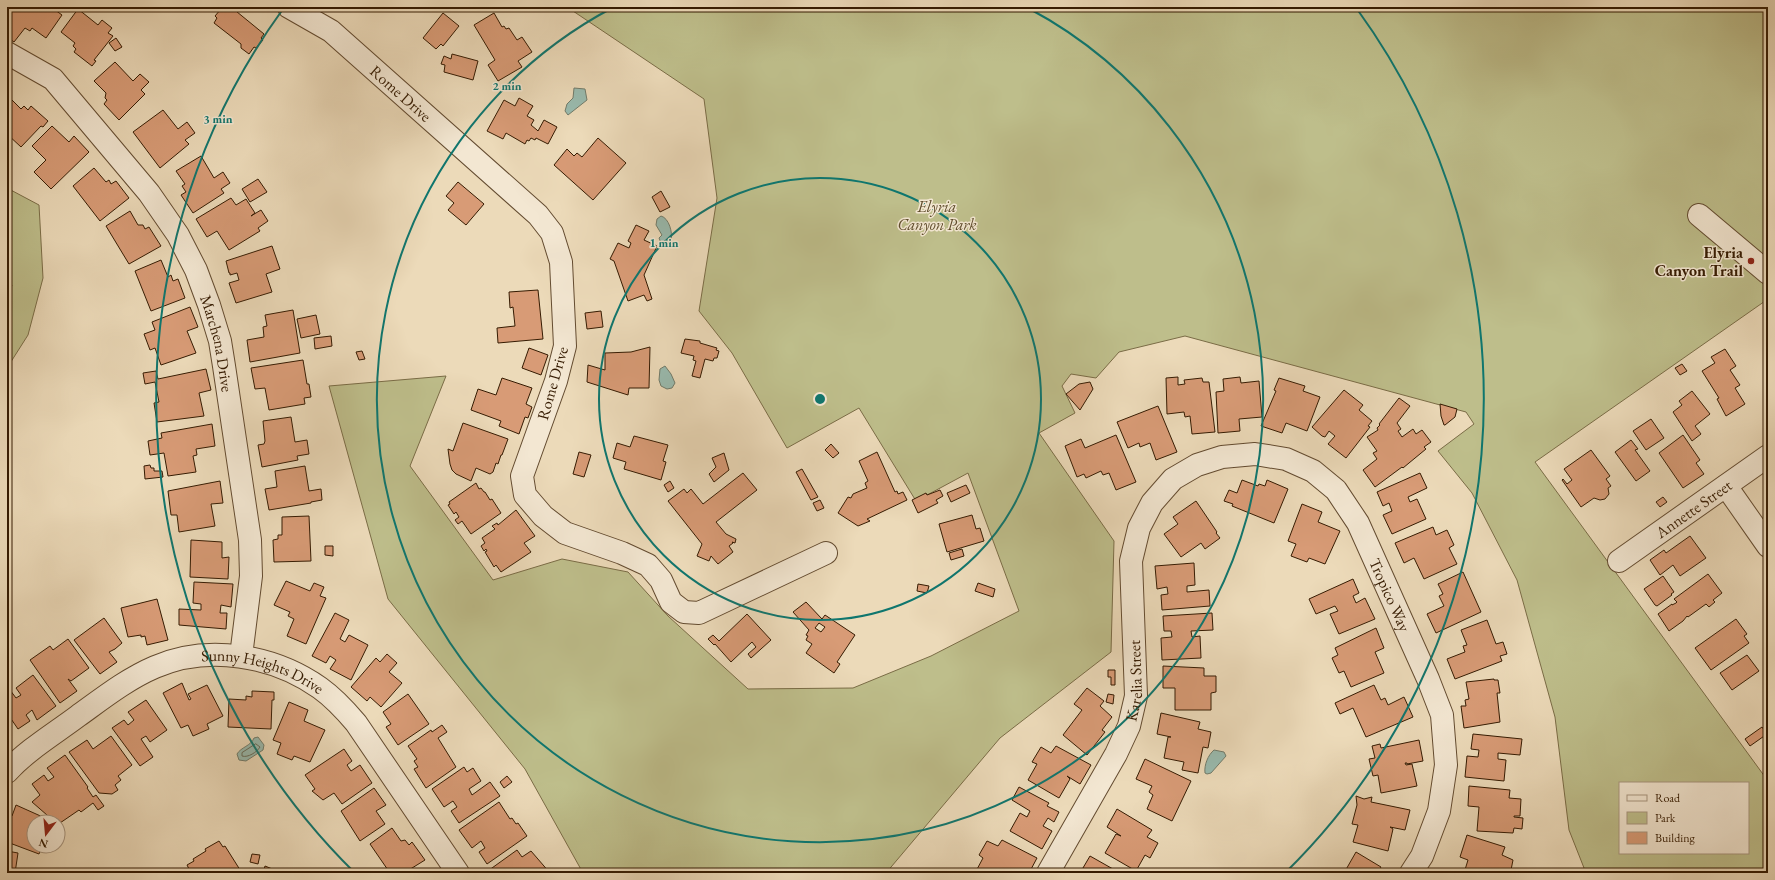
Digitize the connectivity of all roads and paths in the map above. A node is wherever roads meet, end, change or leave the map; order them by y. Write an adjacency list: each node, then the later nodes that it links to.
1 (289, 7): 9 (street, Rome Drive)
2 (7, 53): 11 (street, Marchena Drive)
3 (1699, 215): 4 (street)
4 (1768, 273)
5 (1768, 456): 7 (street, Annette Street)
6 (1173, 479): 14 (street, Karelia Street); 15 (street, Tropico Way)
7 (1726, 486): 8 (street); 10 (street, Annette Street)
8 (1768, 546)
9 (826, 553)
10 (1619, 561)
11 (241, 656): 12 (street, Sunny Heights Drive); 13 (street, Sunny Heights Drive)
12 (7, 772)
13 (458, 873)
14 (1048, 873)
15 (1411, 873)

